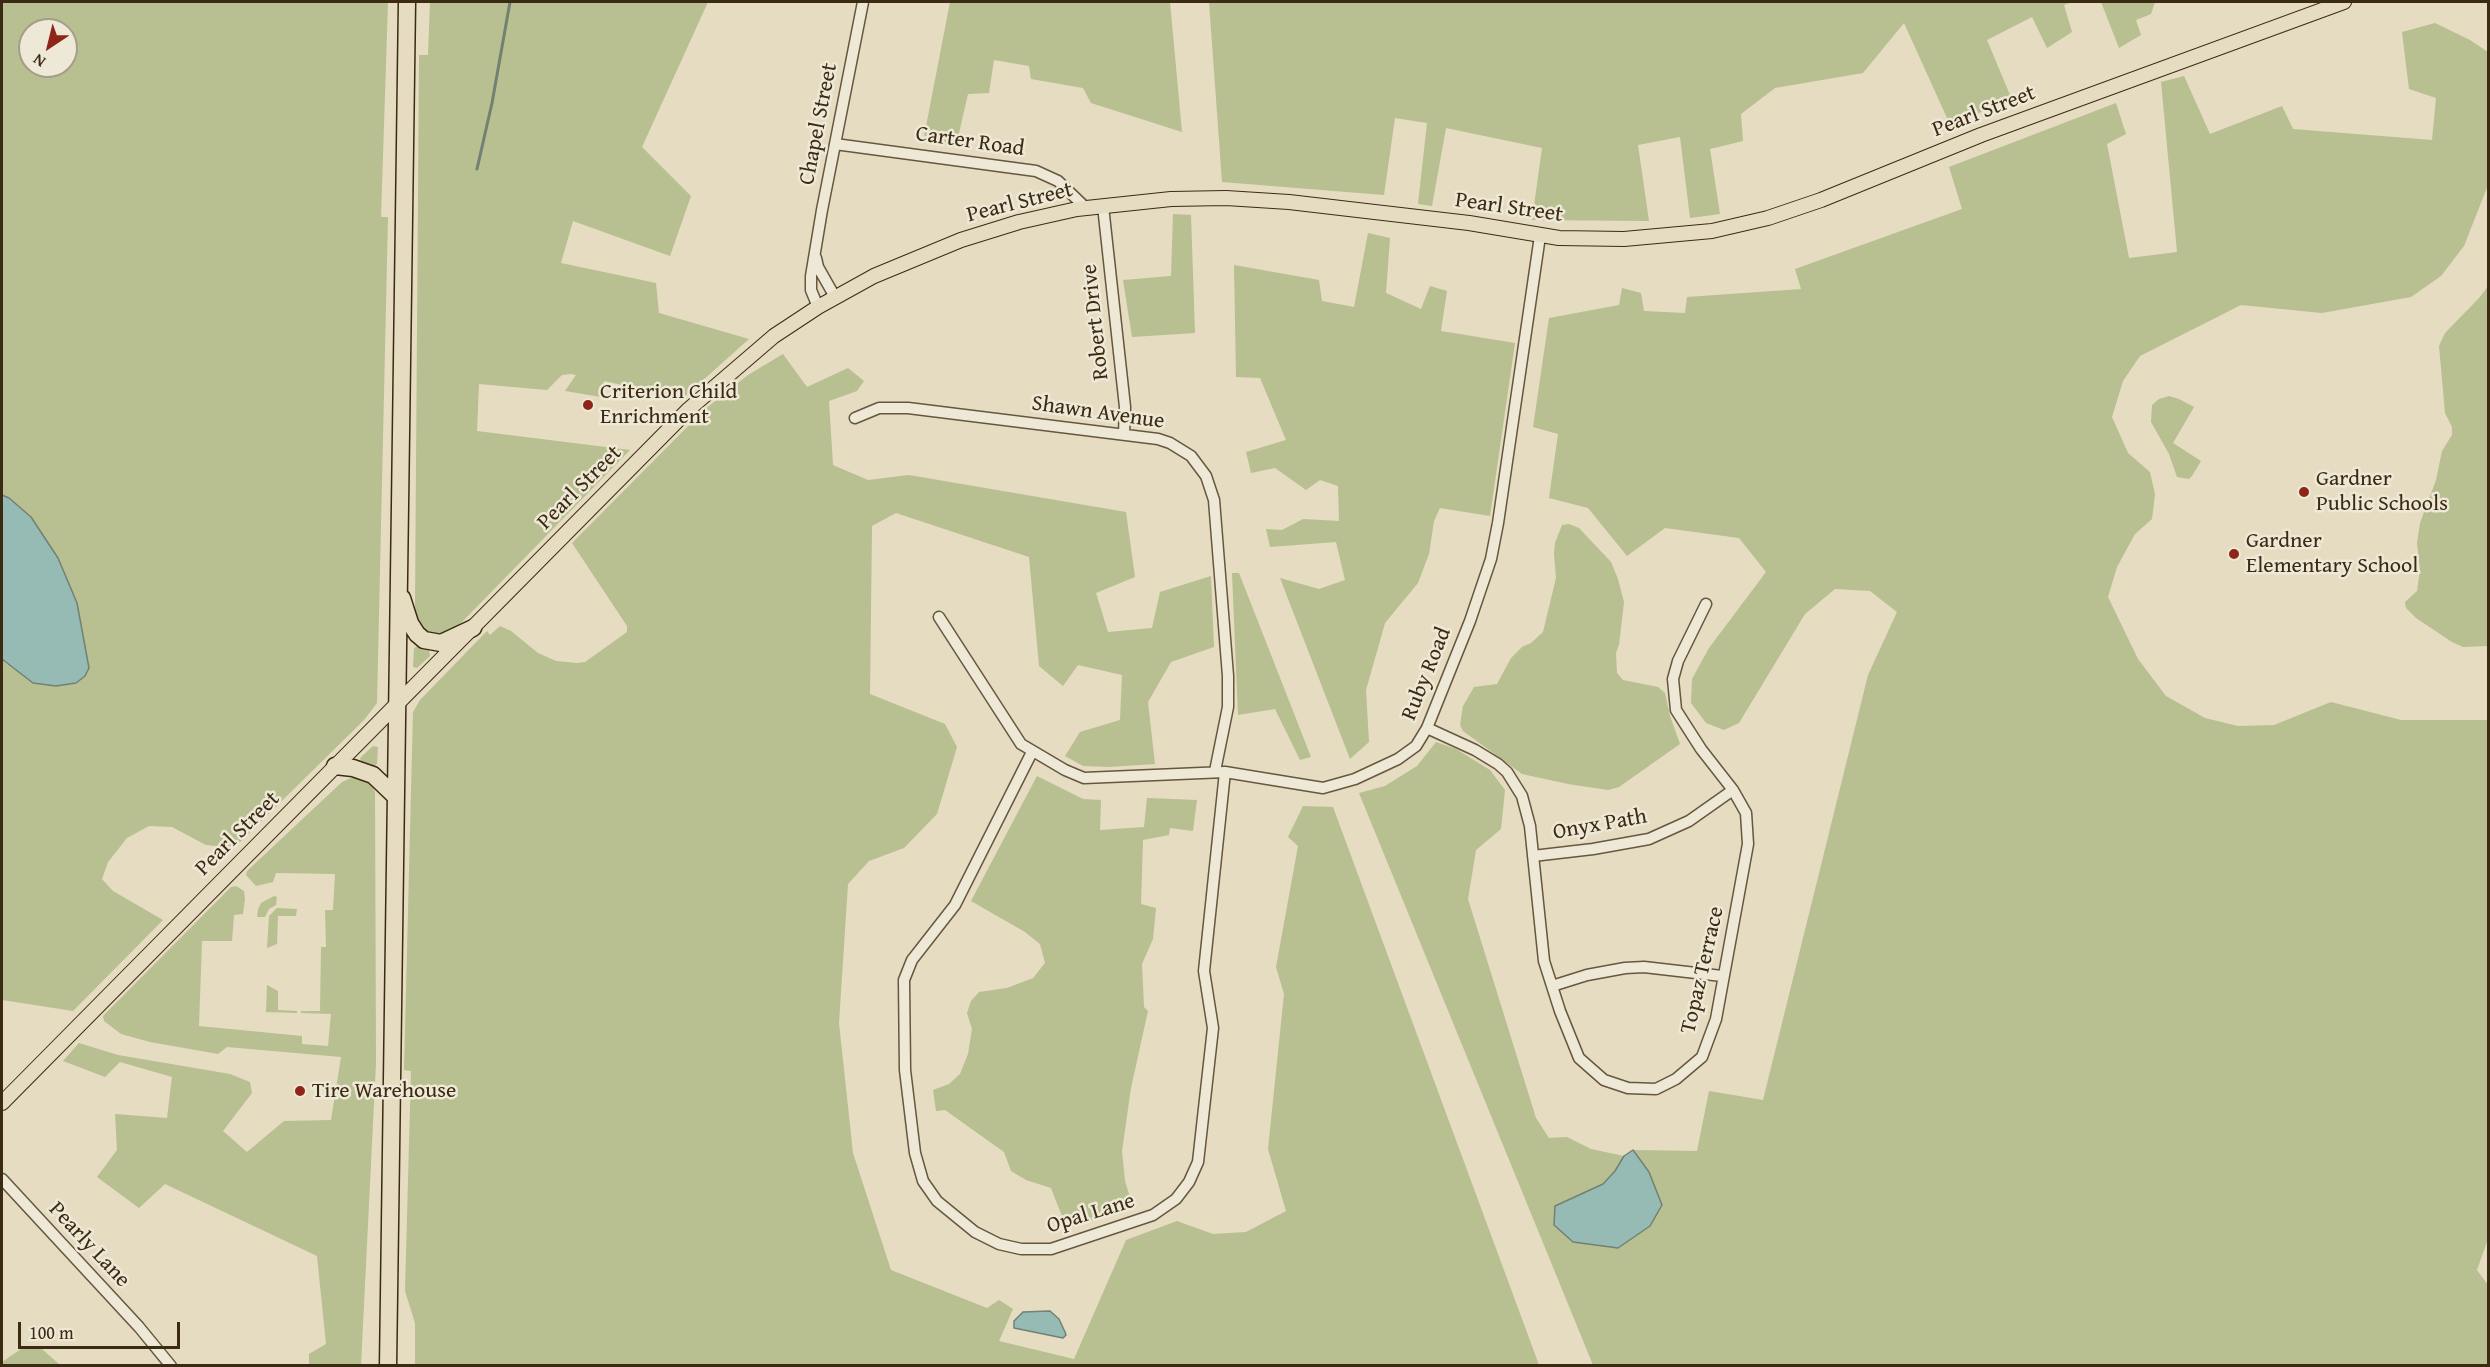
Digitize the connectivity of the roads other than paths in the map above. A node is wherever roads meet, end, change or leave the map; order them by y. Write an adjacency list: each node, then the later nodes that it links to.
1 (407, 2): 13 (highway)
2 (863, 2): 4 (street, Chapel Street)
3 (2344, 2): 7 (main road, Pearl Street)
4 (835, 144): 6 (street, Carter Road); 8 (street, Chapel Street)
5 (1103, 206): 6 (main road, Pearl Street); 7 (main road, Pearl Street); 12 (street, Robert Drive)
6 (1086, 208): 9 (main road, Pearl Street)
7 (1540, 236): 18 (street, Ruby Road)
8 (816, 254): 9 (street); 10 (street, Chapel Street)
9 (835, 297): 10 (main road, Pearl Street)
10 (818, 307): 16 (main road, Pearl Street)
11 (855, 418): 12 (street, Shawn Avenue)
12 (1124, 434): 21 (street, Shawn Avenue)
13 (398, 586): 16 (highway); 17 (highway)
14 (1706, 604): 22 (street, Topaz Terrace)
15 (939, 617): 19 (street, Ruby Road)
16 (473, 628): 17 (main road, Pearl Street)
17 (396, 705): 20 (main road, Pearl Street); 23 (highway)
18 (1427, 728): 21 (street, Ruby Road); 24 (street, Topaz Terrace)
19 (1032, 752): 21 (street, Ruby Road); 21 (street, Opal Lane)
20 (335, 766): 23 (highway); 27 (main road, Pearl Street)
21 (1220, 772)
22 (1733, 790): 24 (street, Onyx Path); 25 (street, Topaz Terrace)
23 (396, 797): 30 (highway)
24 (1533, 856): 26 (street, Topaz Terrace)
25 (1722, 976): 26 (street); 26 (street, Topaz Terrace)
26 (1552, 986)
27 (2, 1103)
28 (2, 1179): 29 (street, Pearly Lane)
29 (171, 1365)
30 (388, 1365)

